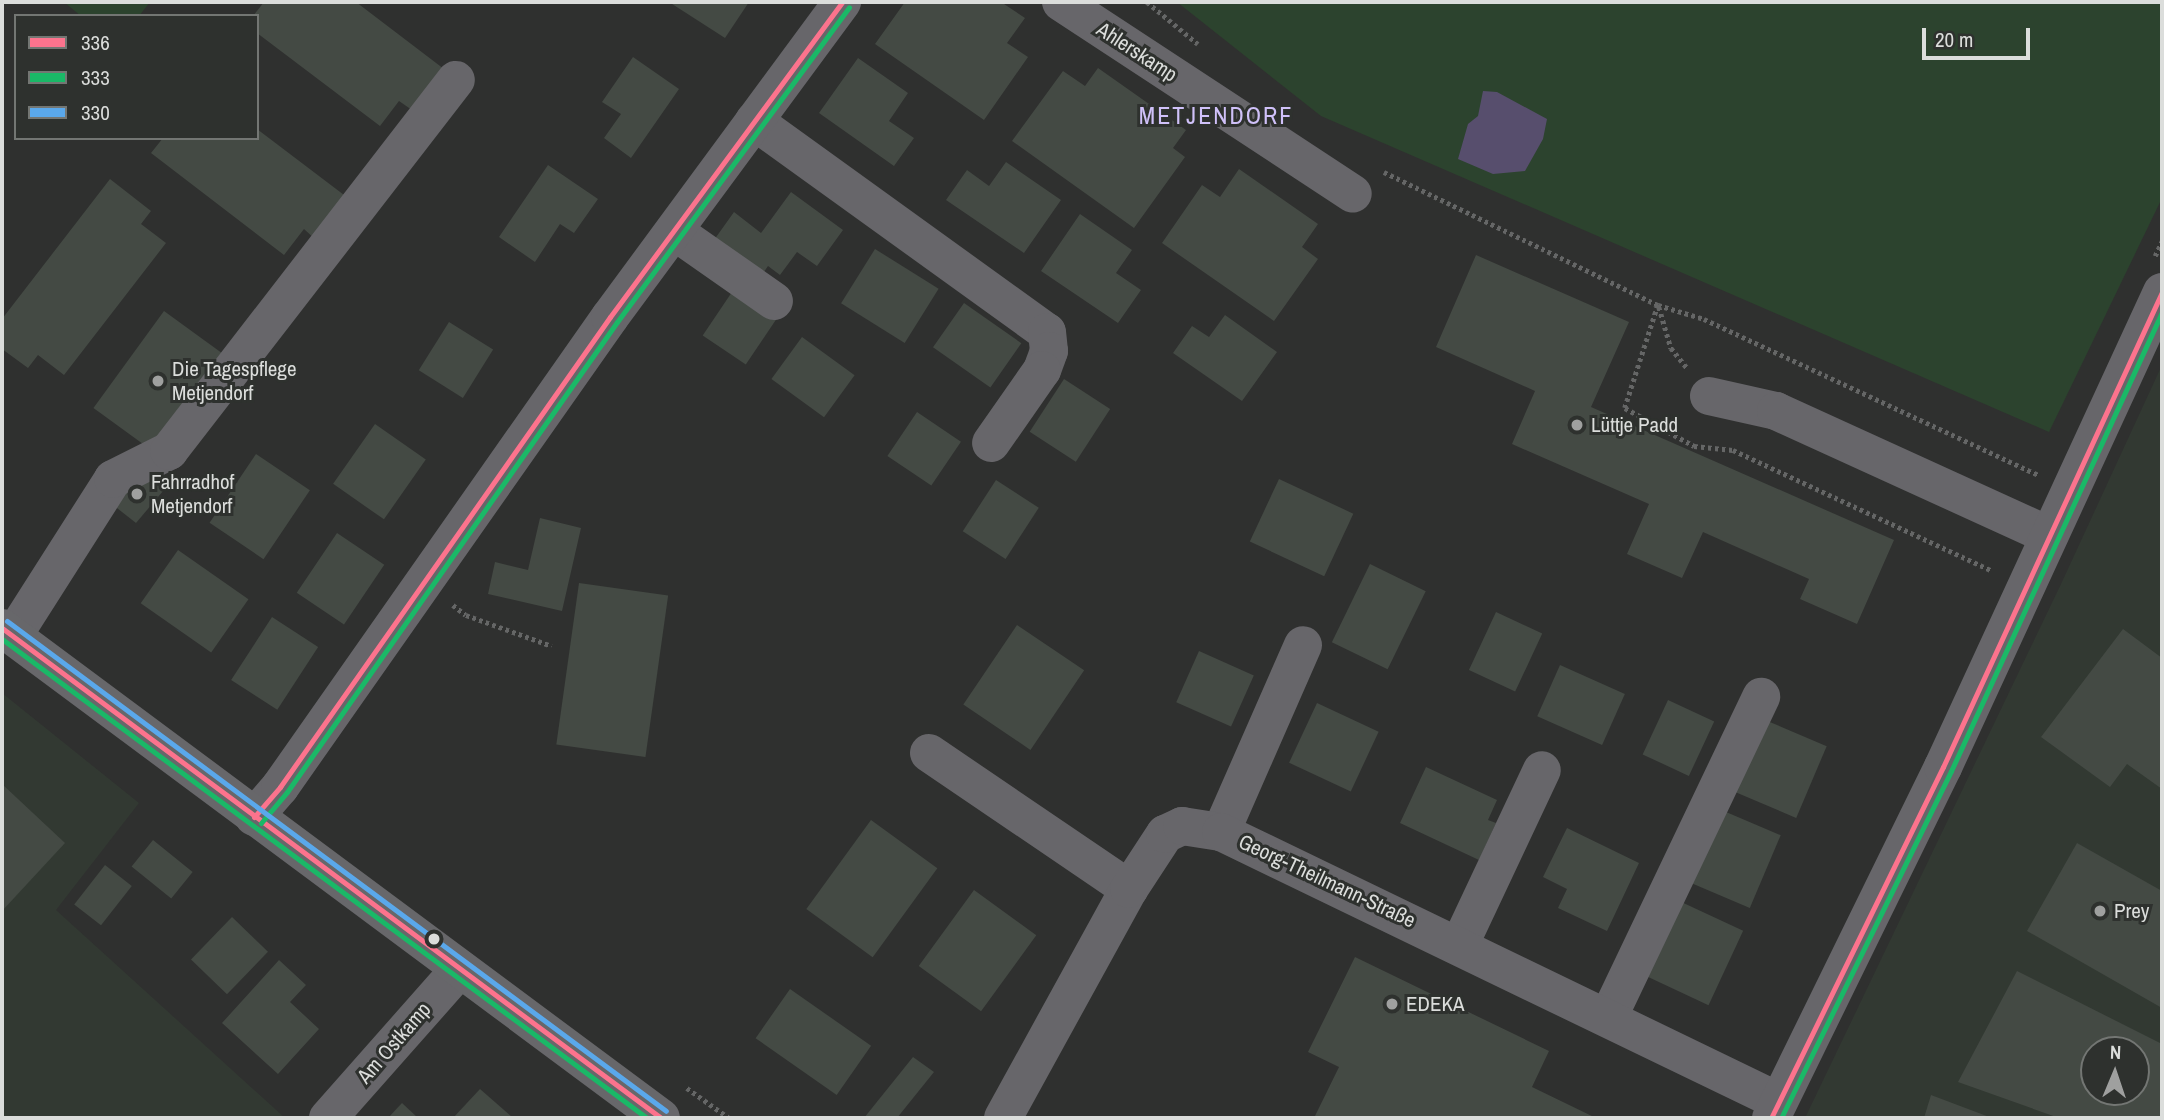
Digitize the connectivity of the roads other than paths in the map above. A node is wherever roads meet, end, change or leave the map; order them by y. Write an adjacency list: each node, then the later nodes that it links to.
1 (842, 2): 4 (street)
2 (1061, 2): 5 (street, Ahlerskamp)
3 (456, 80): 12 (street)
4 (754, 121): 6 (street); 10 (street)
5 (1362, 180)
6 (674, 231): 8 (street); 17 (street)
7 (2162, 292): 11 (street)
8 (774, 302)
9 (1709, 396): 11 (street)
10 (991, 443)
11 (2048, 535): 23 (street)
12 (8, 632): 17 (main road)
13 (1303, 645): 18 (street)
14 (1760, 696): 22 (street)
15 (929, 753): 19 (street)
16 (1542, 771): 20 (street)
17 (254, 817): 21 (main road)
18 (1221, 832): 19 (street, Georg-Theilmann-Straße); 20 (street, Georg-Theilmann-Straße)
19 (1129, 889): 26 (street, Georg-Theilmann-Straße)
20 (1460, 944): 22 (street, Georg-Theilmann-Straße)
21 (460, 969): 24 (street, Am Ostkamp); 25 (main road)
22 (1608, 1018): 23 (street, Georg-Theilmann-Straße)
23 (1774, 1110)
24 (328, 1118)
25 (660, 1118)
26 (1003, 1118)

